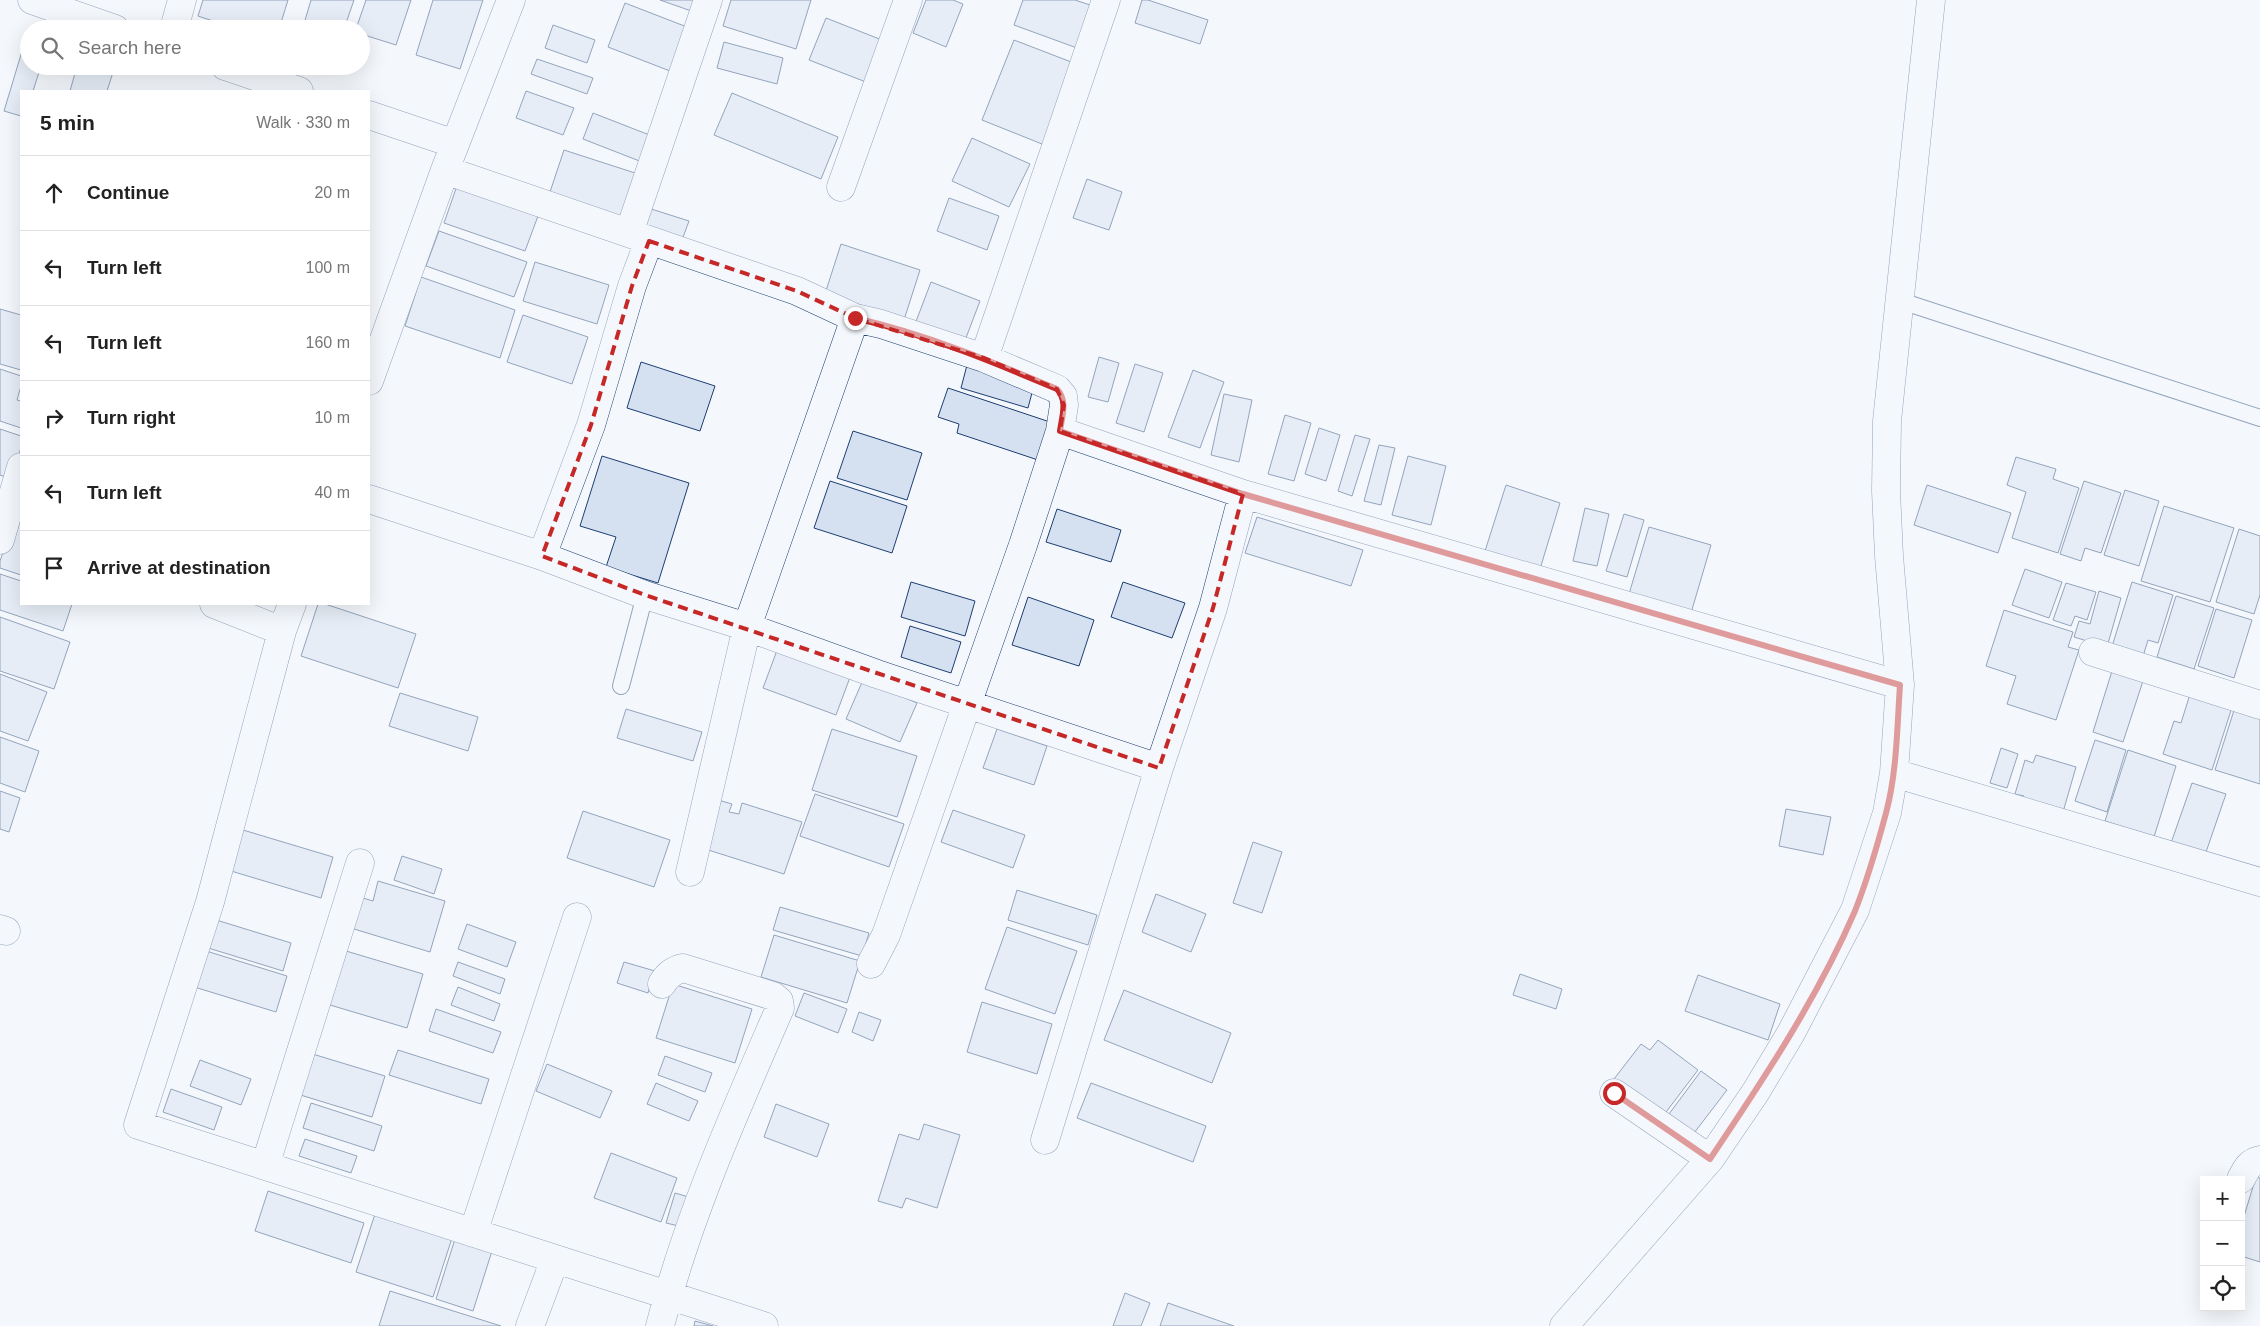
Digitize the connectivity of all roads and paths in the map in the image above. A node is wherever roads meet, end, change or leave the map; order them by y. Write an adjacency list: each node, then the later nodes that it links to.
1 (182, 0): 9 (street)
2 (511, 0): 13 (street)
3 (708, 0): 16 (street)
4 (908, 0): 15 (street)
5 (1106, 0): 19 (street)
6 (1931, 0): 17 (street)
7 (43, 2): 8 (street)
8 (91, 20)
9 (176, 20)
10 (252, 75): 11 (street)
11 (296, 90)
12 (370, 115): 13 (street)
13 (455, 144): 14 (street)
14 (445, 170): 16 (street); 20 (street)
15 (841, 187)
16 (639, 237): 18 (street); 27 (street)
17 (1901, 301): 21 (lane); 34 (street)
18 (855, 318): 19 (street); 31 (street)
19 (984, 358): 22 (street)
20 (370, 378)
21 (2260, 418)
22 (1060, 431): 24 (street); 36 (street)
23 (20, 470): 26 (street)
24 (1243, 494): 34 (street); 38 (street)
25 (370, 499): 27 (street)
26 (0, 540)
27 (542, 556): 28 (street)
28 (645, 595): 31 (street); 35 (lane)
29 (217, 605): 32 (street)
30 (292, 605): 32 (street)
31 (747, 627): 36 (street); 41 (street)
32 (282, 631): 50 (street)
33 (2094, 652): 37 (street)
34 (1900, 685): 39 (street)
35 (621, 686)
36 (967, 703): 38 (street); 44 (street)
37 (2260, 704)
38 (1159, 768): 47 (street)
39 (1894, 774): 42 (street); 48 (street)
40 (360, 863): 50 (street)
41 (690, 872)
42 (2260, 882)
43 (577, 917): 52 (street)
44 (871, 964)
45 (662, 984): 54 (street)
46 (1614, 1093): 48 (street)
47 (1045, 1140)
48 (1710, 1159): 58 (street)
49 (2260, 1160): 51 (street)
50 (266, 1166): 52 (street)
51 (2243, 1176)
52 (473, 1233): 53 (street)
53 (554, 1259): 54 (street); 55 (street)
54 (668, 1294): 56 (street); 57 (street)
55 (530, 1326)
56 (660, 1326)
57 (764, 1326)
58 (1564, 1326)

